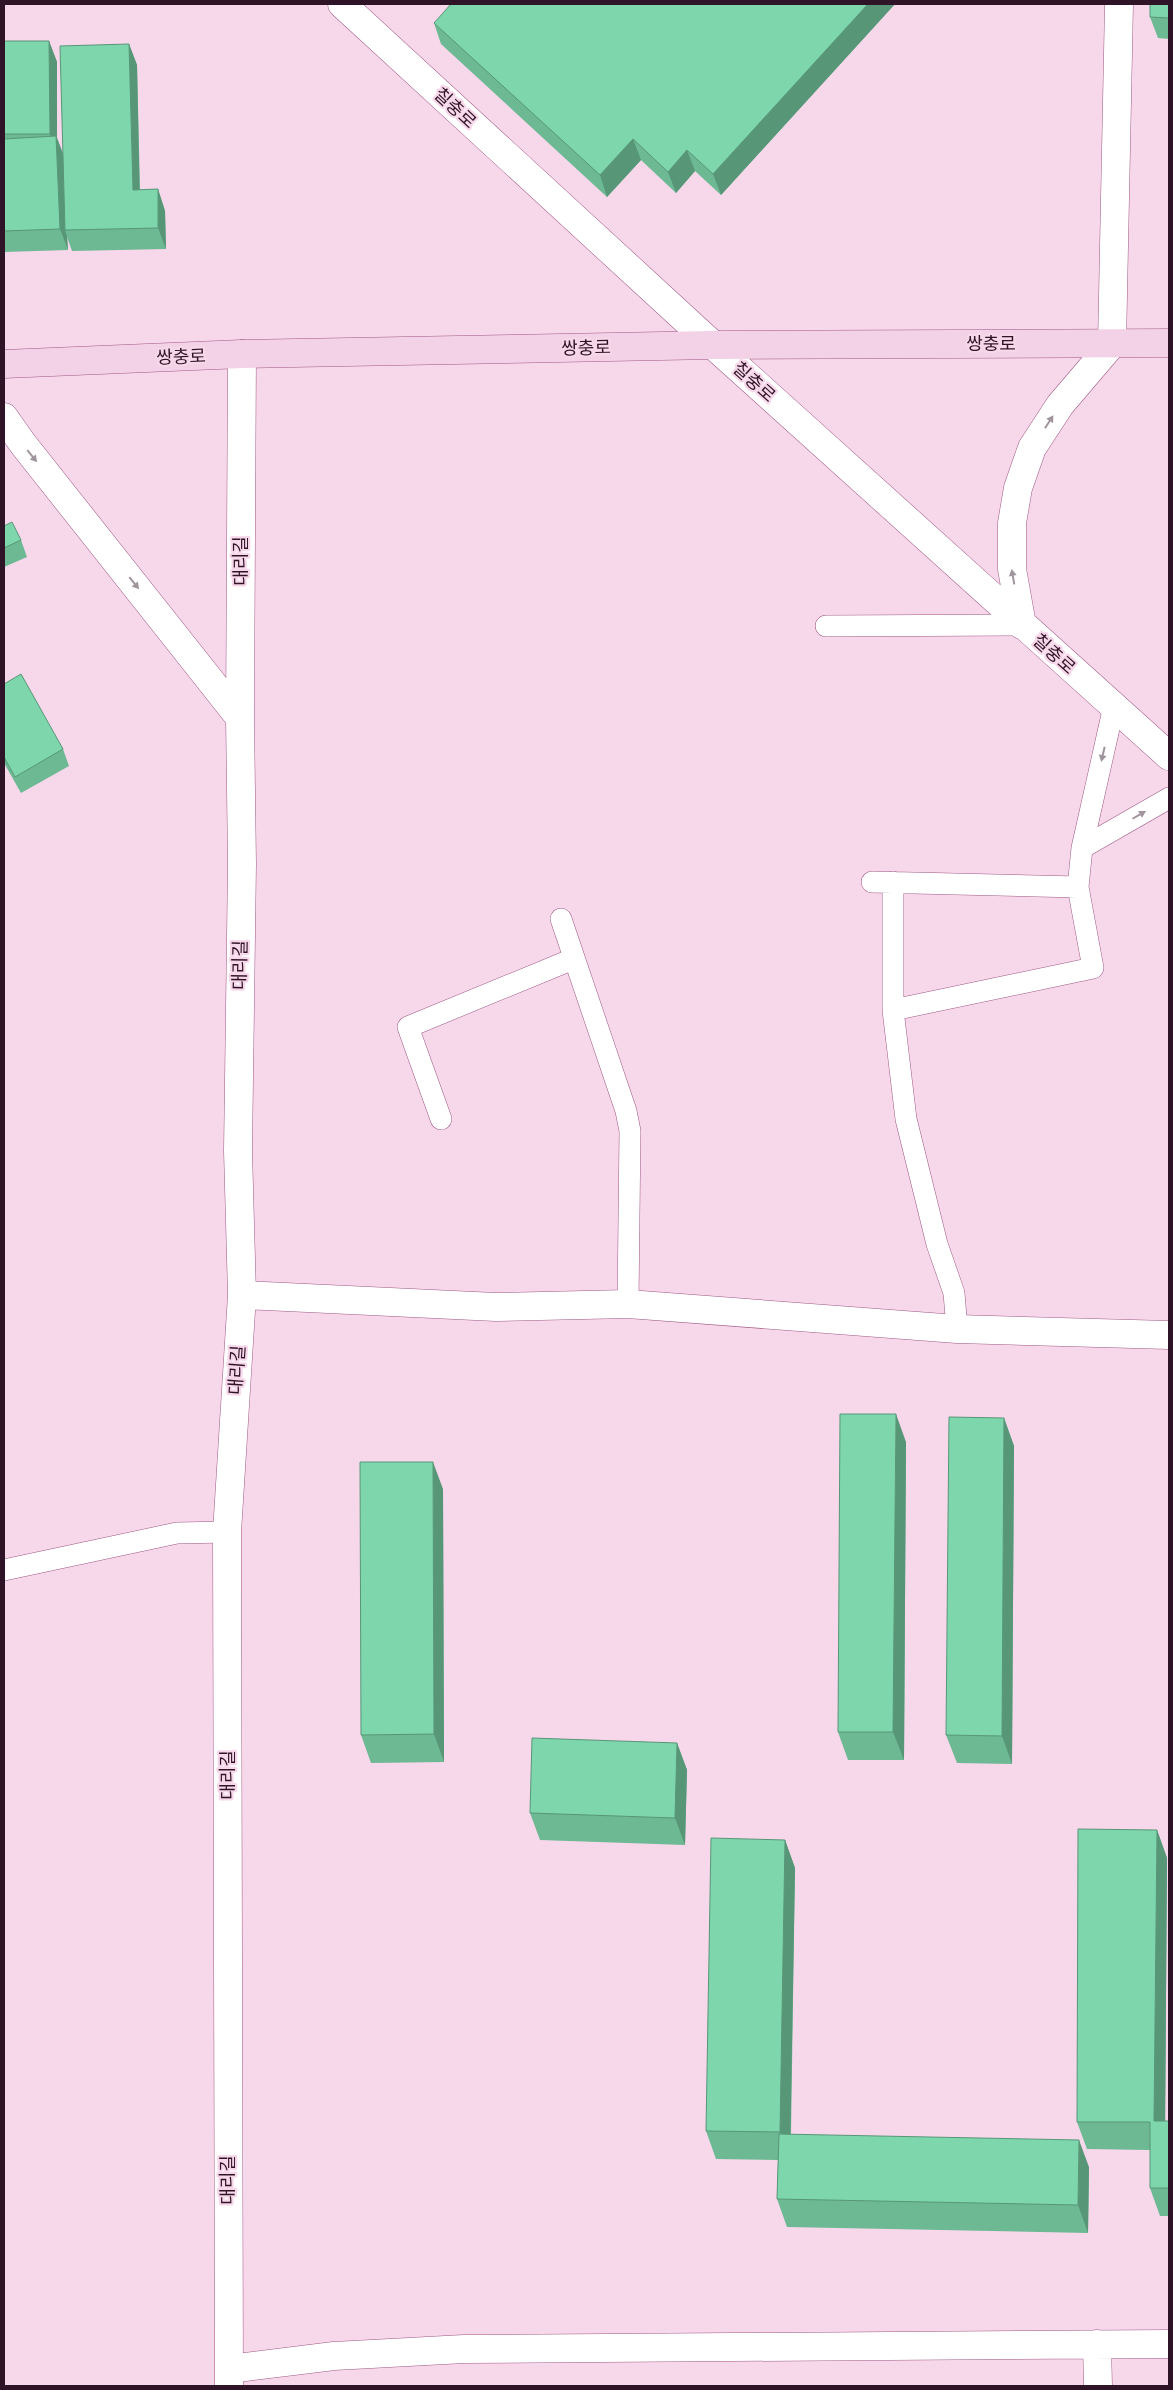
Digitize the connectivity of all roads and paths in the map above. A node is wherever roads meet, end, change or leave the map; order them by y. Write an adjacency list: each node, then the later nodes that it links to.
1 (342, 4): 5 (street, 칠충로)
2 (1119, 4): 4 (street)
3 (1169, 343): 4 (main road, 쌍충로)
4 (1112, 344): 5 (main road, 쌍충로); 9 (street, one-way to 4)
5 (713, 345): 6 (main road, 쌍충로); 9 (street, 칠충로)
6 (242, 354): 7 (main road, 쌍충로); 12 (street, 대리길)
7 (4, 364)
8 (4, 417): 12 (street, one-way to 12)
9 (1022, 625): 10 (lane); 11 (street, 칠충로)
10 (826, 626)
11 (1114, 706): 13 (street, 칠충로); 15 (lane, one-way to 15)
12 (240, 718): 23 (street, 대리길)
13 (1169, 756)
14 (1169, 798): 15 (lane, one-way to 14)
15 (1082, 848): 18 (lane)
16 (872, 882): 17 (lane)
17 (893, 882): 18 (lane); 21 (lane)
18 (1078, 887): 21 (lane)
19 (561, 919): 20 (lane)
20 (573, 960): 22 (lane); 24 (lane)
21 (893, 1010): 25 (lane)
22 (441, 1119)
23 (242, 1295): 24 (street); 27 (street, 대리길)
24 (628, 1304): 25 (street)
25 (957, 1329): 26 (street)
26 (1169, 1335)
27 (227, 1532): 28 (lane); 31 (street, 대리길)
28 (4, 1570)
29 (1097, 2344): 30 (street); 31 (street); 32 (street)
30 (1169, 2344)
31 (229, 2378)
32 (1098, 2386)

